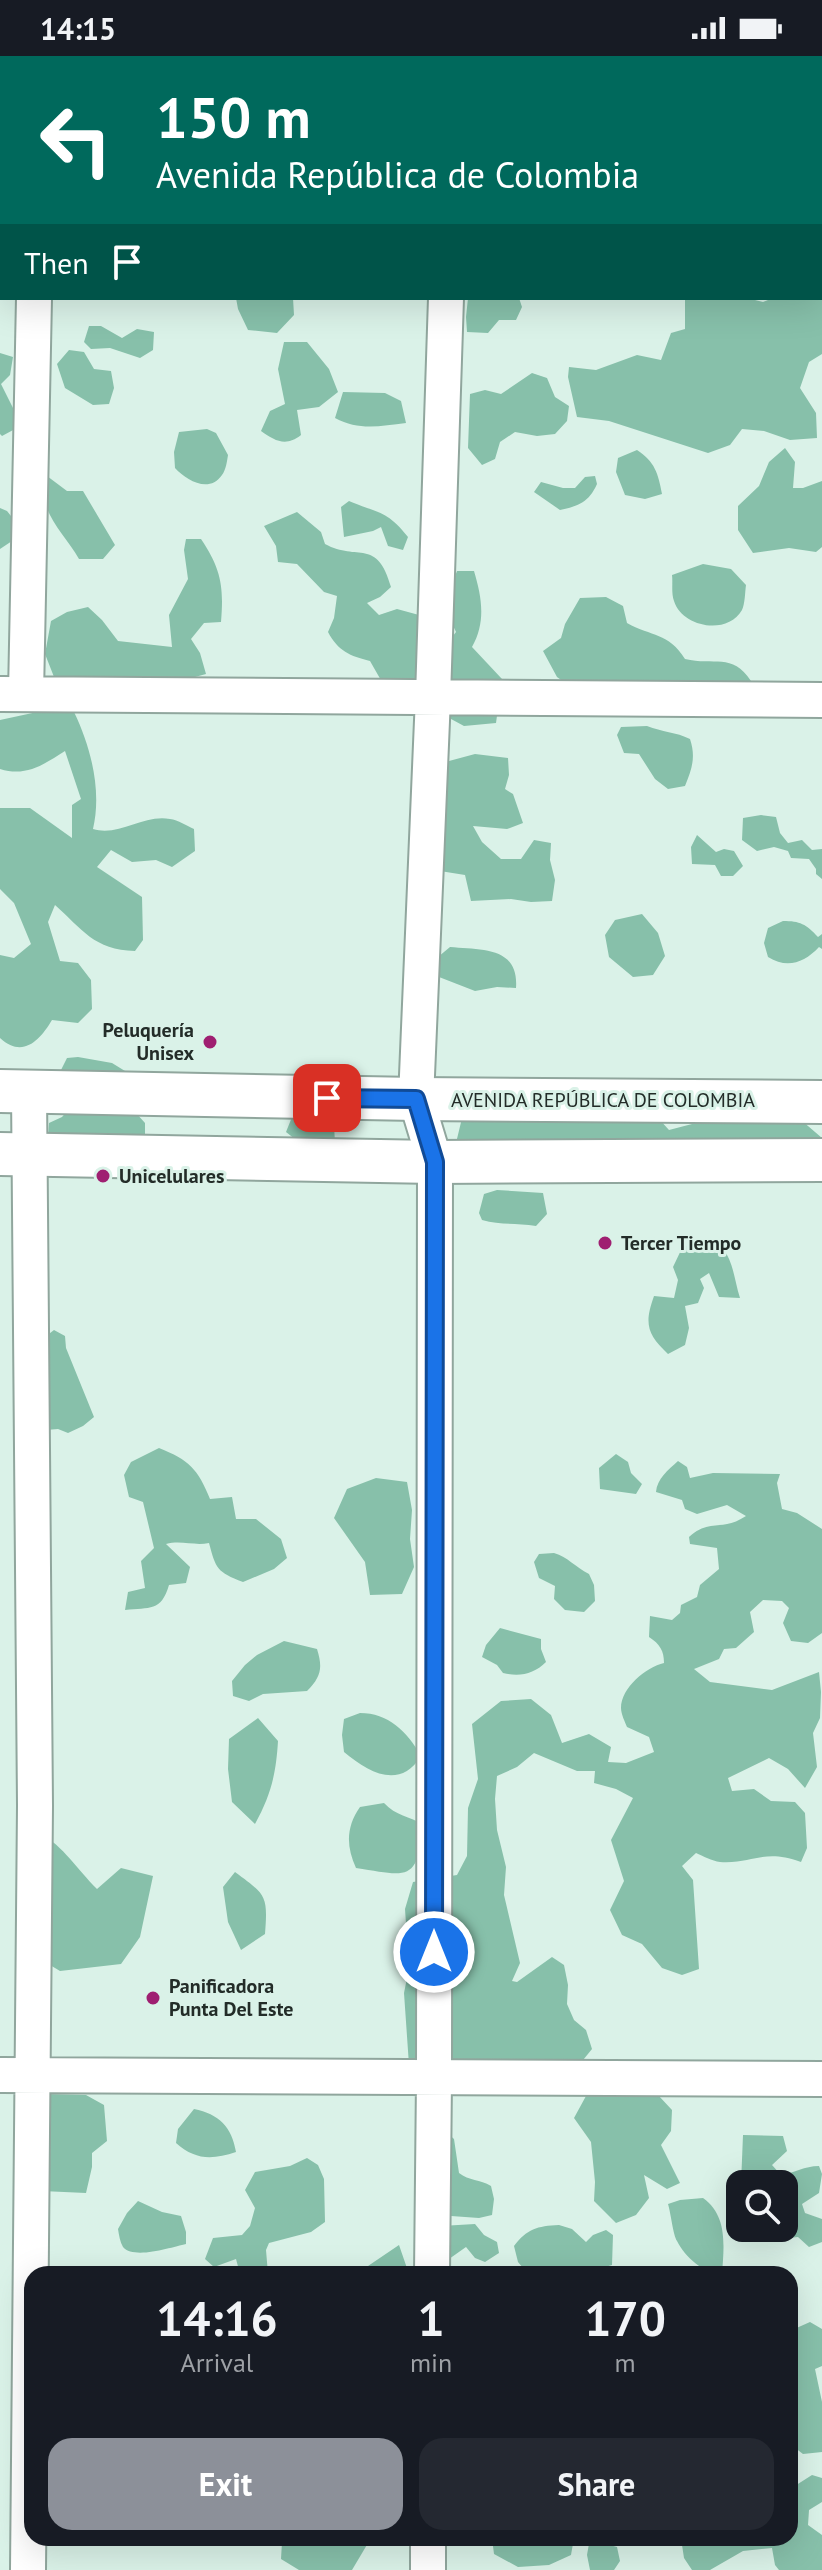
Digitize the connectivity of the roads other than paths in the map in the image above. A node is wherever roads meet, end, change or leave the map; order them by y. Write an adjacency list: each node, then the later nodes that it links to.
1 (34, 300): 3 (street)
2 (446, 300): 4 (street)
3 (13, 694): 4 (street)
4 (433, 697): 5 (street); 7 (street)
5 (822, 700)
6 (15, 1091): 7 (street, AVENIDA REPÚBLICA DE COLOMBIA); 9 (street)
7 (416, 1099): 8 (street, AVENIDA REPÚBLICA DE COLOMBIA); 11 (street)
8 (822, 1102)
9 (15, 1154): 11 (street); 12 (street)
10 (822, 1160): 11 (street)
11 (435, 1162): 13 (street)
12 (16, 2075): 13 (street); 16 (street)
13 (434, 2079): 14 (street); 15 (street)
14 (822, 2079)
15 (432, 2266)
16 (24, 2405)
17 (27, 2546): 19 (street)
18 (428, 2546): 20 (street)
19 (28, 2570)
20 (428, 2570)

